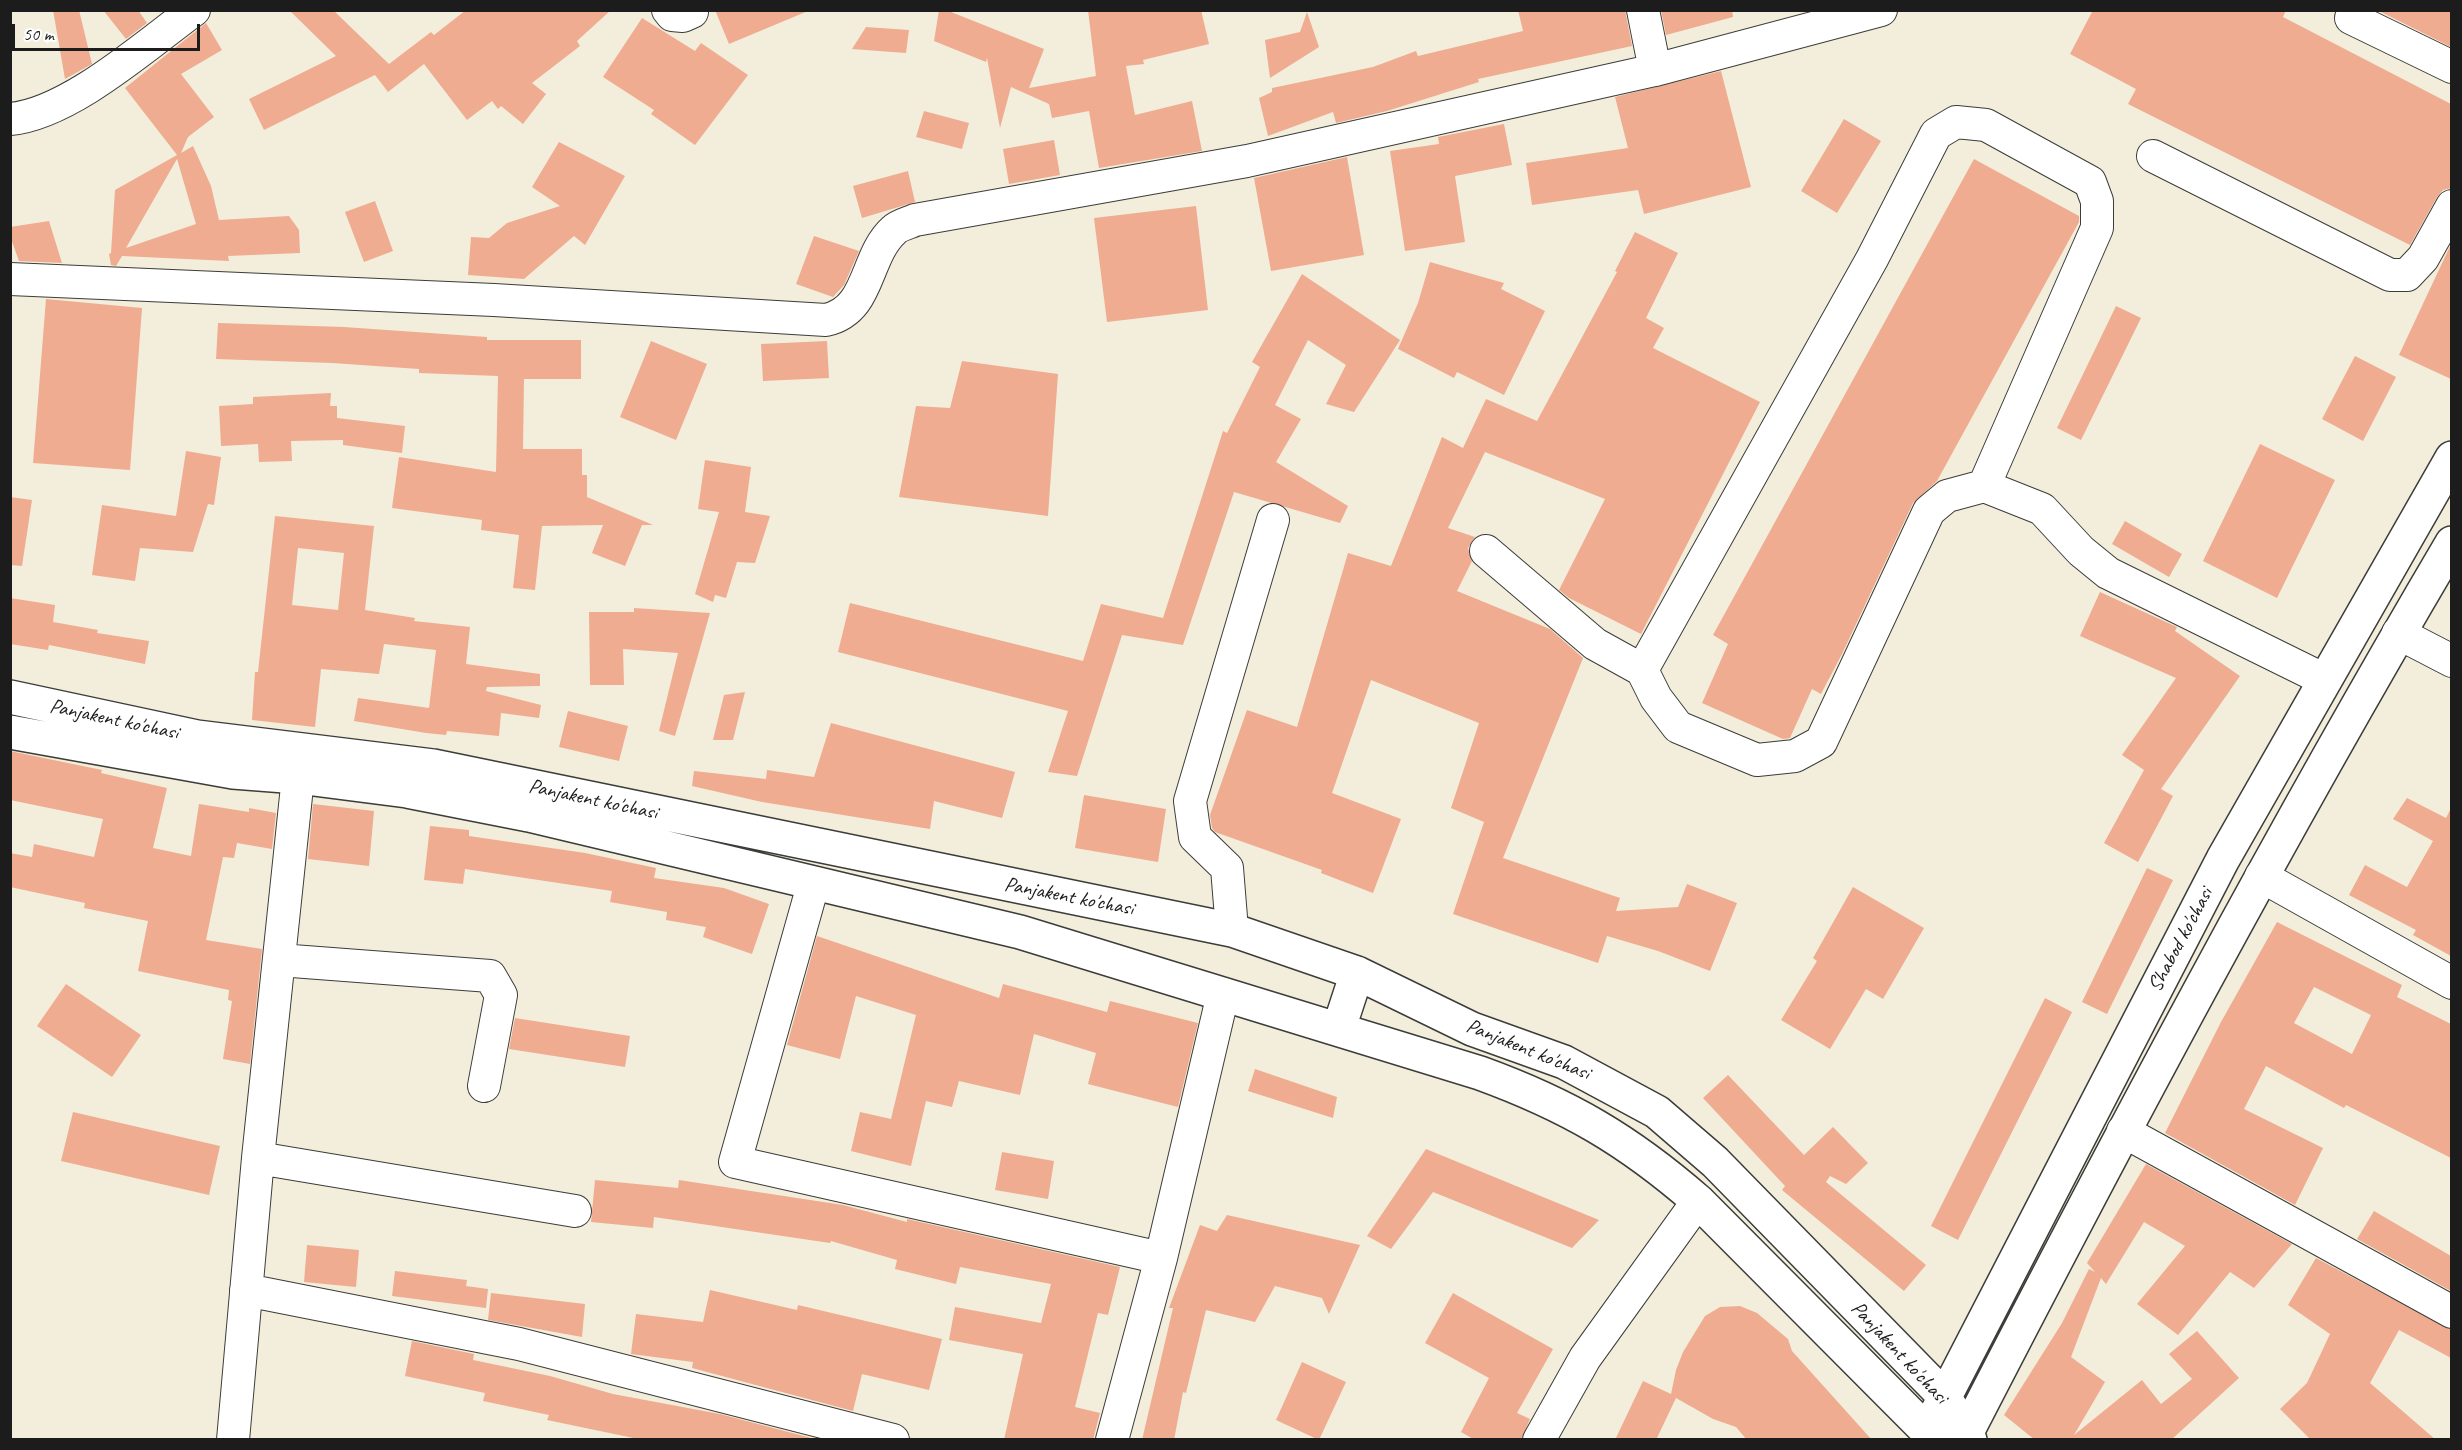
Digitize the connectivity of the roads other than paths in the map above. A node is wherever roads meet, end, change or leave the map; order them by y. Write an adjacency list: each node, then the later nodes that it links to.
1 (194, 10): 7 (street)
2 (1643, 10): 6 (street)
3 (1881, 10): 6 (street)
4 (2351, 18): 5 (street)
5 (2451, 67)
6 (1655, 70): 10 (street)
7 (10, 119)
8 (2152, 156): 9 (street)
9 (2451, 206)
10 (10, 279)
11 (2451, 458): 19 (main road, Shabod ko'chasi)
12 (1984, 486): 18 (street); 18 (street); 19 (street)
13 (1274, 520): 26 (street)
14 (2451, 543): 16 (main road, Shabod ko'chasi)
15 (1486, 551): 18 (street)
16 (2398, 633): 17 (street); 21 (main road, Shabod ko'chasi)
17 (2451, 661)
18 (1642, 670)
19 (2325, 680): 21 (main road); 40 (main road, Shabod ko'chasi)
20 (10, 697): 26 (main road, Panjakent ko'chasi)
21 (2361, 699): 24 (main road, Shabod ko'chasi)
22 (10, 732): 23 (main road, Panjakent ko'chasi)
23 (298, 777): 25 (main road, Panjakent ko'chasi); 27 (street)
24 (2261, 876): 29 (street); 33 (main road, Shabod ko'chasi)
25 (813, 885): 30 (main road, Panjakent ko'chasi); 37 (street)
26 (1232, 930): 28 (main road, Panjakent ko'chasi)
27 (279, 960): 32 (street); 34 (street)
28 (1357, 973): 31 (main road); 40 (main road, Panjakent ko'chasi)
29 (2451, 983)
30 (1223, 994): 31 (main road, Panjakent ko'chasi); 37 (street)
31 (1339, 1028): 35 (main road, Panjakent ko'chasi)
32 (484, 1086)
33 (2123, 1131): 39 (street); 42 (main road, Shabod ko'chasi)
34 (258, 1158): 36 (street); 38 (street)
35 (1698, 1201): 41 (main road, Panjakent ko'chasi); 46 (street)
36 (575, 1211)
37 (1161, 1258): 45 (street)
38 (246, 1290): 43 (street); 44 (street)
39 (2451, 1312)
40 (1944, 1396): 41 (main road, Shabod ko'chasi); 42 (main road, Panjakent ko'chasi)
41 (1925, 1436): 42 (main road, Panjakent ko'chasi)
42 (1966, 1438)
43 (233, 1440)
44 (893, 1440)
45 (1112, 1440)
46 (1539, 1440)

